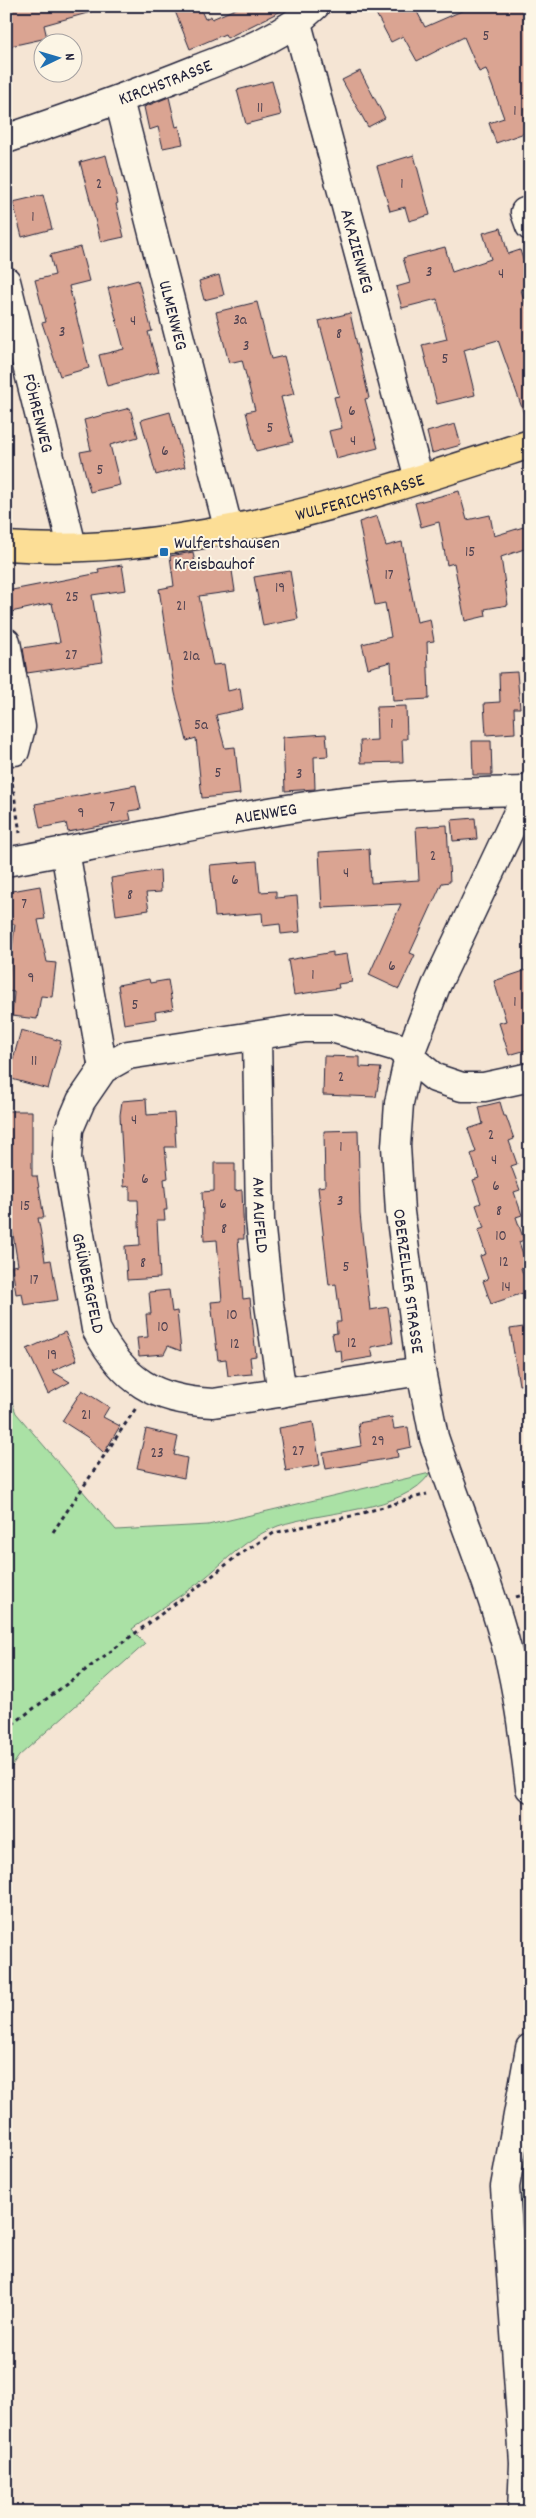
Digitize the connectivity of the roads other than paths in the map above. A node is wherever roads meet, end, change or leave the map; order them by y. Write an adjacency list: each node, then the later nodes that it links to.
1 (306, 15): 2 (street, KIRCHSTRASSE); 6 (street, AKAZIENWEG)
2 (119, 100): 3 (street, KIRCHSTRASSE); 7 (street, ULMENWEG)
3 (6, 139)
4 (6, 280): 9 (street, FÖHRENWEG)
5 (530, 444): 6 (main road, WULFERICHSTRASSE)
6 (419, 479): 7 (main road, WULFERICHSTRASSE)
7 (229, 531): 9 (main road, WULFERICHSTRASSE)
8 (6, 546): 9 (main road, WULFERICHSTRASSE)
9 (72, 546)
10 (6, 642): 11 (street)
11 (15, 752)
12 (529, 790): 13 (street, AUENWEG); 16 (street, OBERZELLER STRASSE)
13 (65, 851): 14 (street, AUENWEG); 17 (street)
14 (15, 860)
15 (257, 1036): 16 (street, GRÜNBERGFELD); 17 (street, GRÜNBERGFELD); 20 (street, AM AUFELD)
16 (409, 1056): 18 (street, GRÜNBERGFELD); 19 (street, OBERZELLER STRASSE)
17 (103, 1070): 20 (street, GRÜNBERGFELD)
18 (530, 1077)
19 (421, 1371): 20 (street, GRÜNBERGFELD); 21 (street, OBERZELLER STRASSE)
20 (282, 1393)
21 (530, 1788)
22 (527, 2061): 23 (street)
23 (522, 2512)

